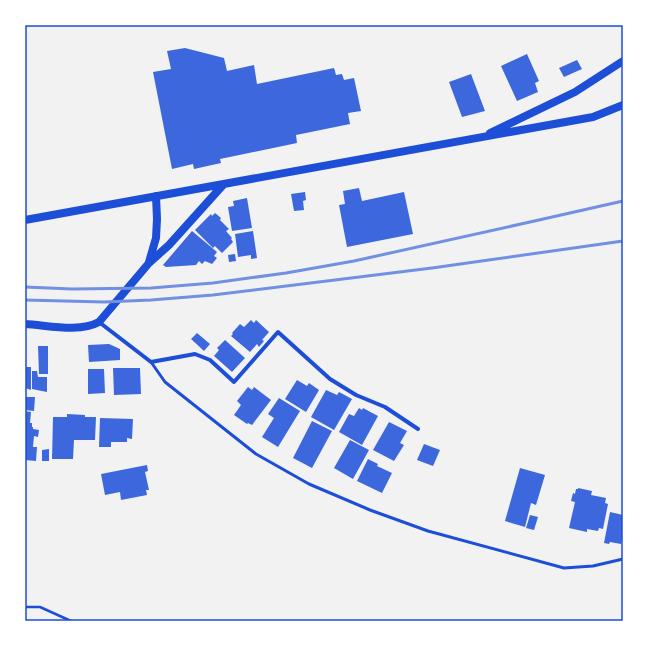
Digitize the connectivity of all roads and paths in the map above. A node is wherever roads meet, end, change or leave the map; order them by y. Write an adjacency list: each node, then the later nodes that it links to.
1 (623, 61): 3 (main road)
2 (623, 105): 3 (main road)
3 (481, 137): 4 (main road)
4 (223, 185): 5 (main road); 7 (main road)
5 (156, 196): 6 (main road); 7 (main road)
6 (25, 220)
7 (149, 263): 8 (main road)
8 (99, 322): 9 (main road); 10 (street)
9 (25, 324)
10 (152, 362): 11 (street); 12 (lane)
11 (418, 429)
12 (623, 559)
13 (25, 607): 14 (path)
14 (71, 621)

